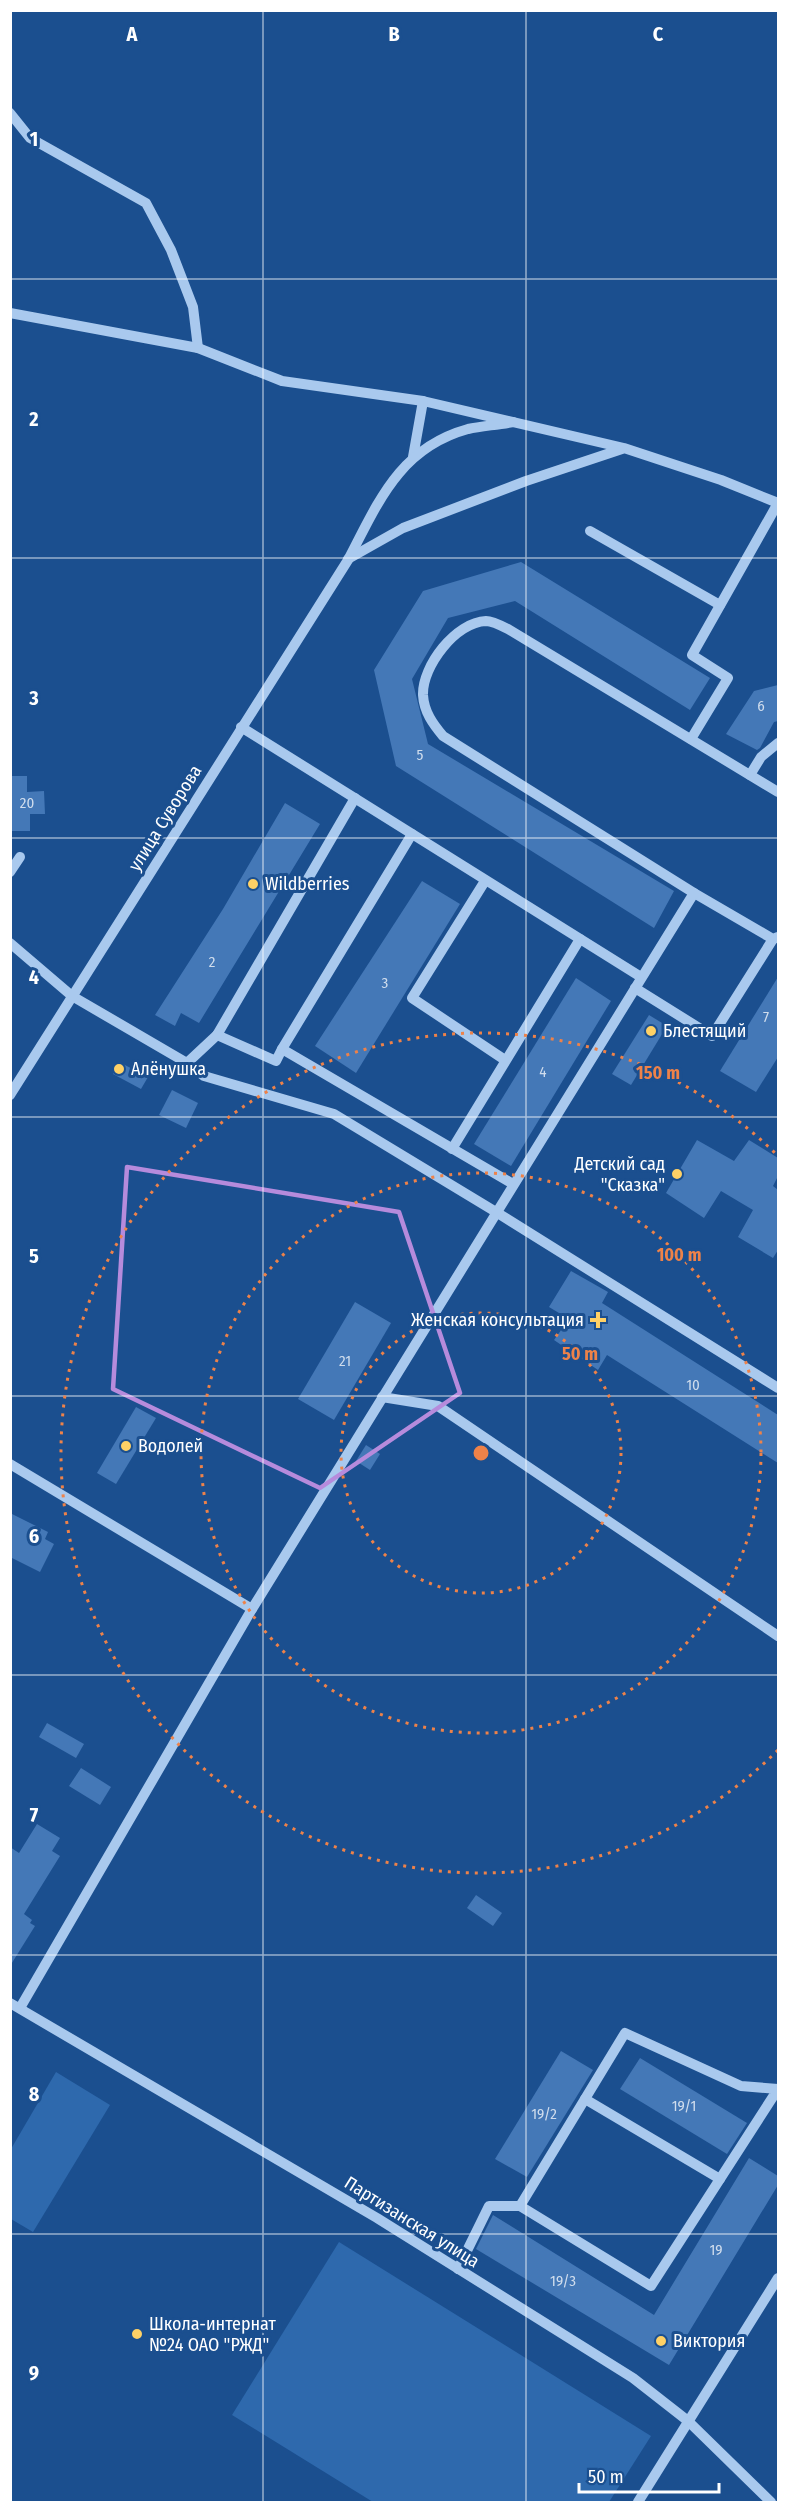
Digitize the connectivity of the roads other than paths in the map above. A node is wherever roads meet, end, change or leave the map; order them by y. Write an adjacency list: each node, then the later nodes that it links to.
1 (10, 112): 3 (street)
2 (10, 313): 3 (street)
3 (198, 348): 4 (street)
4 (423, 401): 5 (street); 7 (street)
5 (513, 422): 6 (street); 7 (street)
6 (624, 448): 8 (street); 10 (street)
7 (412, 456): 10 (street, улица Суворова)
8 (778, 503): 11 (street)
9 (590, 531): 11 (street)
10 (348, 560): 12 (street, улица Суворова)
11 (720, 605): 13 (street)
12 (242, 727): 17 (street); 28 (street, улица Суворова)
13 (691, 739): 15 (street); 22 (street)
14 (778, 743): 15 (street)
15 (750, 775): 16 (street)
16 (778, 792)
17 (355, 798): 18 (street); 29 (street)
18 (412, 834): 21 (street); 30 (street)
19 (20, 857): 20 (street)
20 (10, 872)
21 (485, 881): 24 (street); 31 (street)
22 (694, 893): 23 (street); 26 (street)
23 (776, 938): 27 (street)
24 (580, 939): 26 (street); 31 (street)
25 (10, 943): 28 (street)
26 (641, 977): 27 (street)
27 (635, 988): 35 (street)
28 (72, 996): 32 (street); 33 (street, улица Суворова)
29 (217, 1035): 30 (street); 32 (street)
30 (282, 1049): 34 (street)
31 (505, 1060): 34 (street)
32 (187, 1063): 36 (street)
33 (10, 1095)
34 (452, 1149): 35 (street)
35 (513, 1184): 36 (street)
36 (496, 1212): 37 (street); 38 (street)
37 (778, 1388)
38 (382, 1397): 40 (street); 41 (street)
39 (10, 1464): 40 (street)
40 (252, 1608): 42 (street)
41 (778, 1636)
42 (15, 2006): 47 (street, Партизанская улица)
43 (778, 2089): 44 (street); 45 (street)
44 (585, 2099): 45 (street); 46 (street)
45 (720, 2179): 46 (street)
46 (520, 2206): 47 (street)
47 (458, 2270): 49 (street, Партизанская улица)
48 (778, 2278): 49 (street)
49 (688, 2421): 50 (street); 51 (street, Партизанская улица)
50 (638, 2502)
51 (771, 2502)

